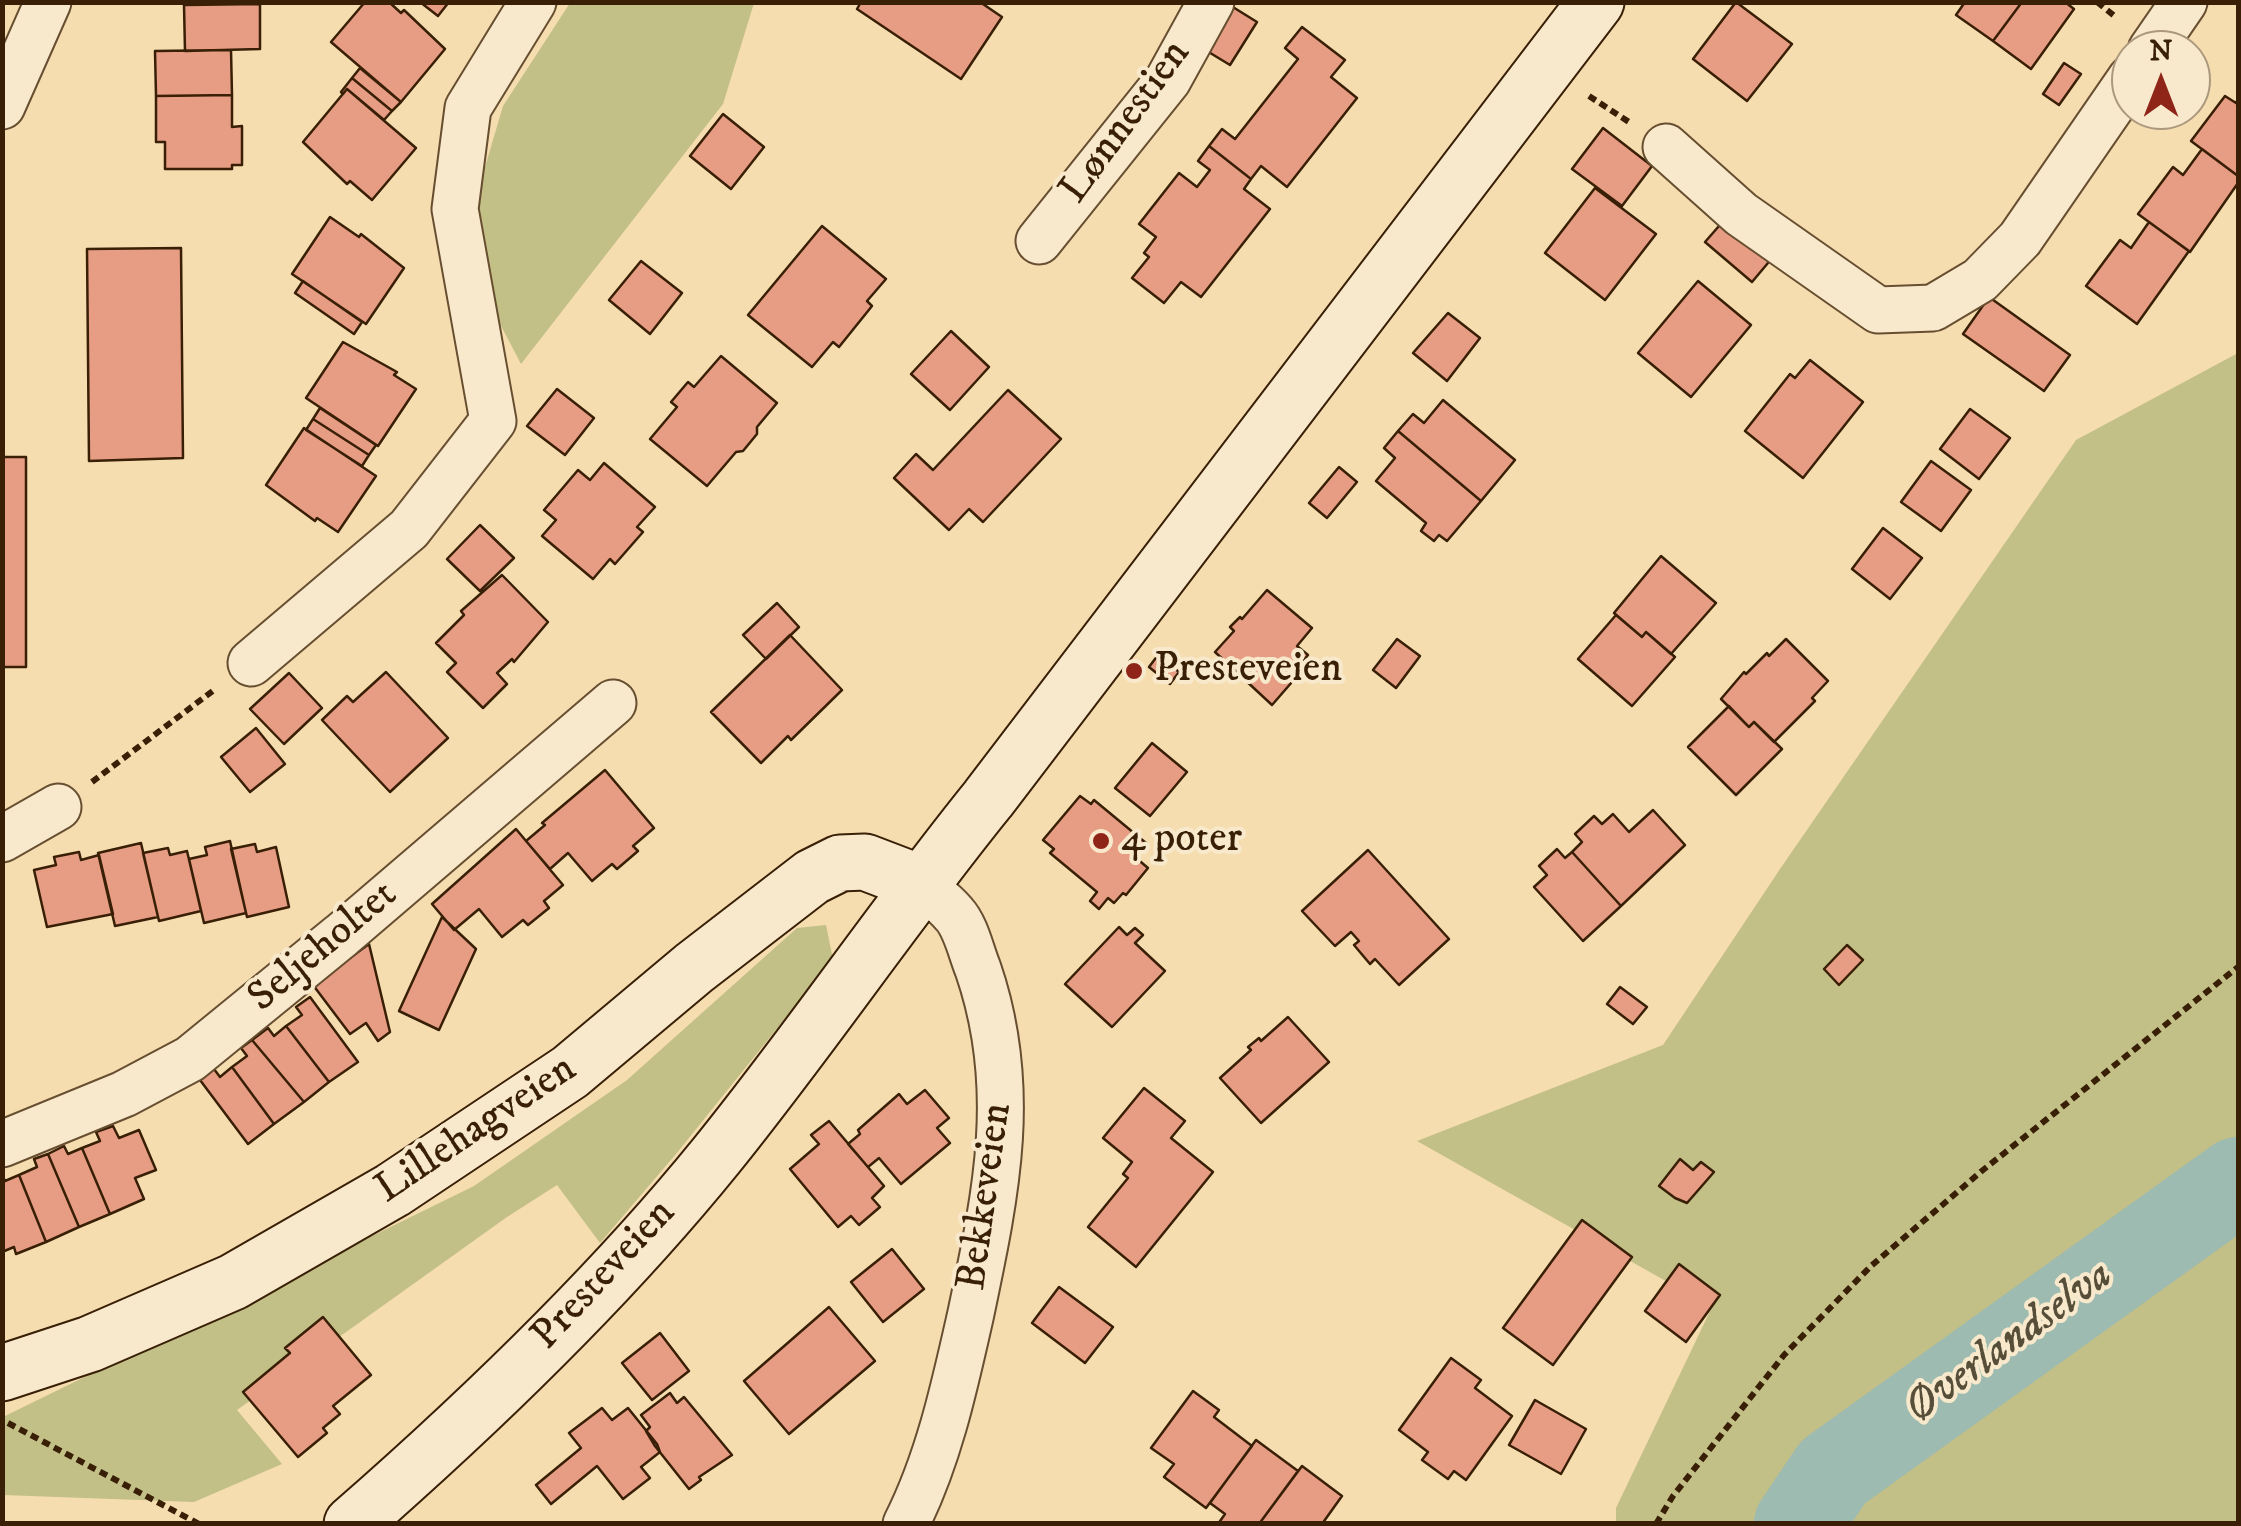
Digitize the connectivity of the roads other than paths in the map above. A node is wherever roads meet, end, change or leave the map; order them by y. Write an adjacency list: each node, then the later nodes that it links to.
1 (48, 2): 7 (street)
2 (533, 2): 11 (street)
3 (1211, 2): 10 (street, Lønnestien)
4 (1596, 2): 15 (main road, Presteveien)
5 (2184, 2): 6 (street)
6 (2165, 30)
7 (2, 106)
8 (2111, 107): 9 (street)
9 (1666, 147)
10 (1038, 242)
11 (251, 663)
12 (613, 703): 16 (street, Seljeholtet)
13 (58, 807): 14 (street)
14 (2, 838)
15 (920, 883): 17 (main road, Lillehagveien); 18 (main road, Presteveien); 19 (street, Bekkeveien)
16 (2, 1144)
17 (2, 1373)
18 (352, 1524)
19 (906, 1524)

